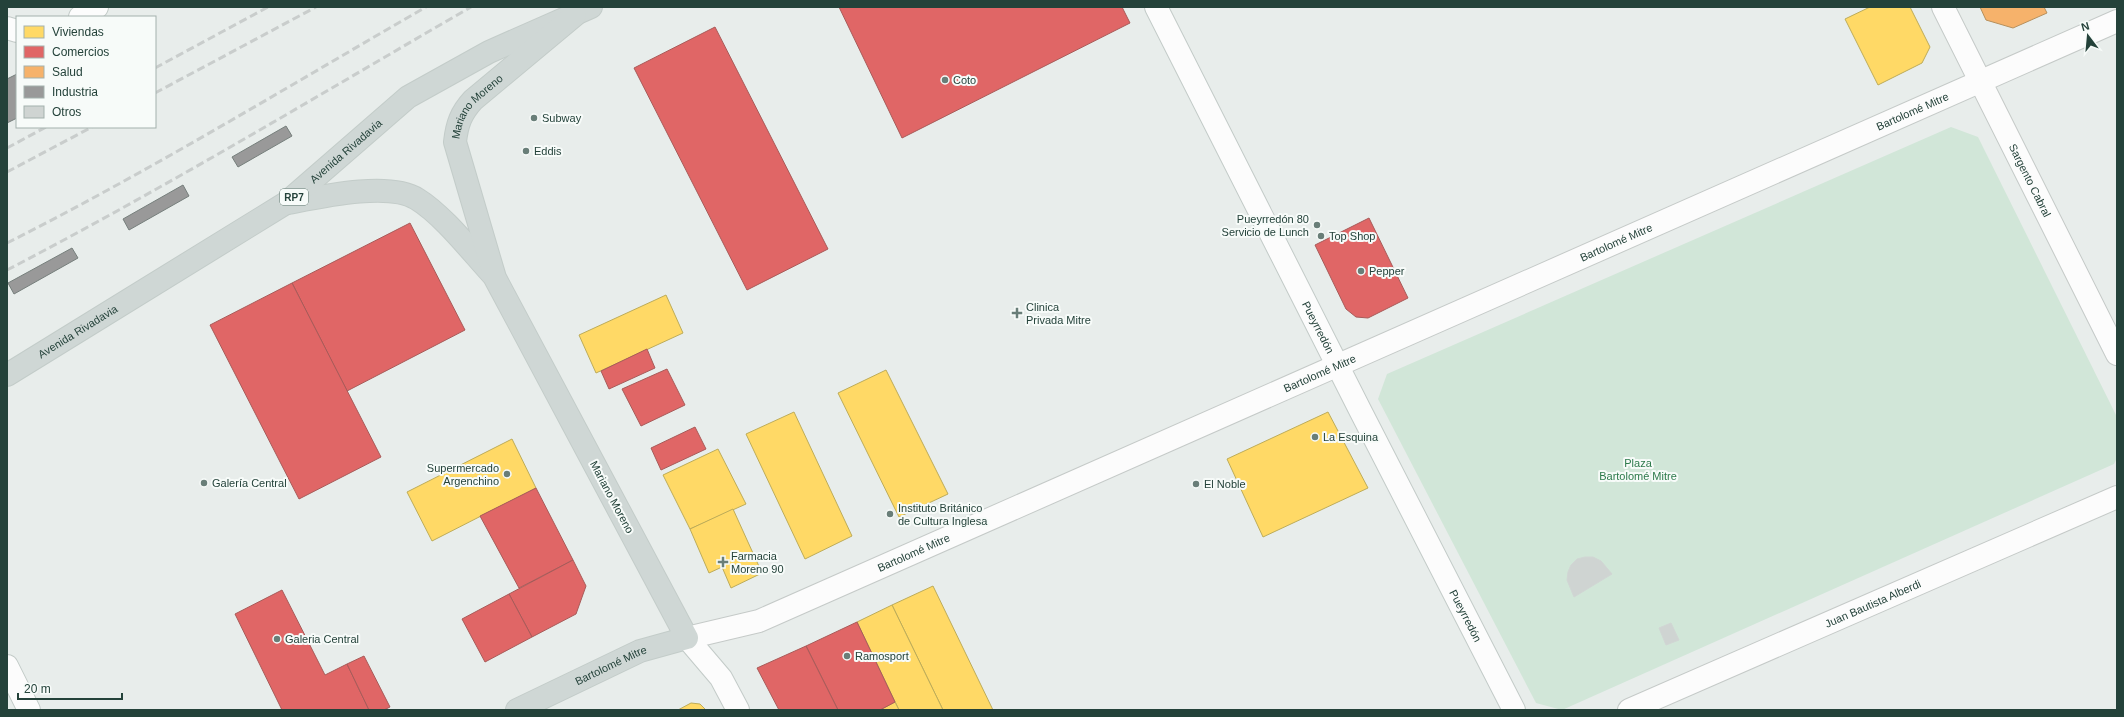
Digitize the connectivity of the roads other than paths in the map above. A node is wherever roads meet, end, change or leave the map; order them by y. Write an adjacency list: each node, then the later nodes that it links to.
1 (97, 7): 5 (street)
2 (1156, 7): 11 (street, Pueyrredón)
3 (1943, 7): 7 (street, Sargento Cabral)
4 (583, 11): 8 (main road, Avenida Rivadavia / RP7); 9 (main road, Mariano Moreno)
5 (82, 16)
6 (2117, 21): 7 (street, Bartolomé Mitre)
7 (1980, 81): 10 (street, Sargento Cabral); 11 (street, Bartolomé Mitre)
8 (286, 203): 9 (main road, Mariano Moreno); 12 (main road, Avenida Rivadavia / RP7)
9 (495, 278): 14 (main road, Mariano Moreno)
10 (2117, 354)
11 (1338, 366): 14 (street, Bartolomé Mitre); 19 (street, Pueyrredón)
12 (7, 376)
13 (2117, 497): 20 (street, Juan Bautista Alberdi)
14 (687, 638): 17 (main road, Bartolomé Mitre); 18 (street, Mariano Moreno)
15 (7, 666): 16 (street)
16 (29, 710)
17 (517, 710)
18 (738, 710)
19 (1514, 710)
20 (1629, 710)

